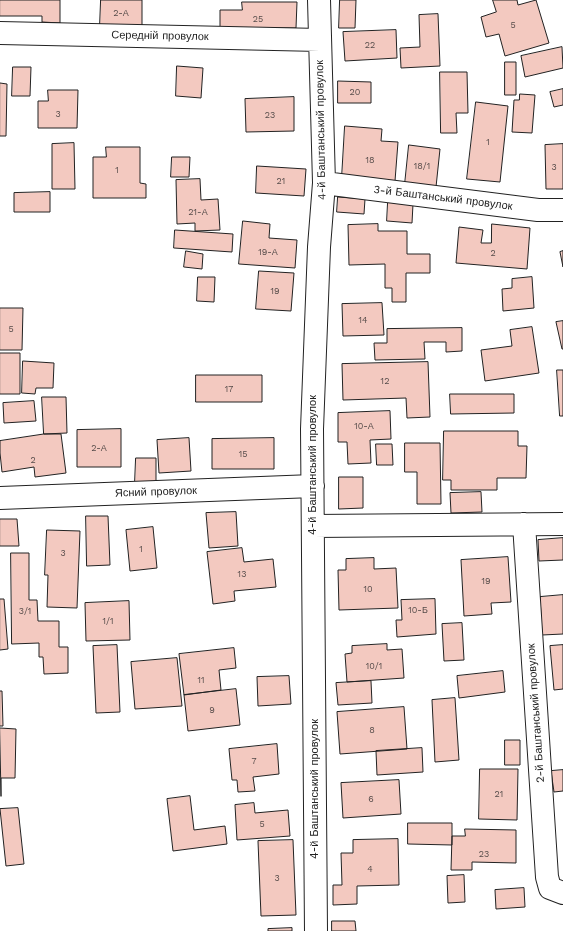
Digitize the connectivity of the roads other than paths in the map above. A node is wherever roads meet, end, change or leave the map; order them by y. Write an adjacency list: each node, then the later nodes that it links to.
1 (319, 0): 3 (street, 4-й Баштанський провулок)
2 (0, 33): 3 (street, Середній провулок)
3 (320, 40): 4 (street, 4-й Баштанський провулок)
4 (324, 183): 5 (street, 3-й Баштанський провулок); 6 (street, 4-й Баштанський провулок)
5 (563, 210)
6 (313, 486): 7 (street, Ясний провулок); 10 (street, 4-й Баштанський провулок)
7 (0, 498)
8 (524, 524): 9 (street); 10 (street); 11 (street, 2-й Баштанський провулок)
9 (563, 524)
10 (313, 526): 12 (street, 4-й Баштанський провулок)
11 (563, 893)
12 (316, 931)

